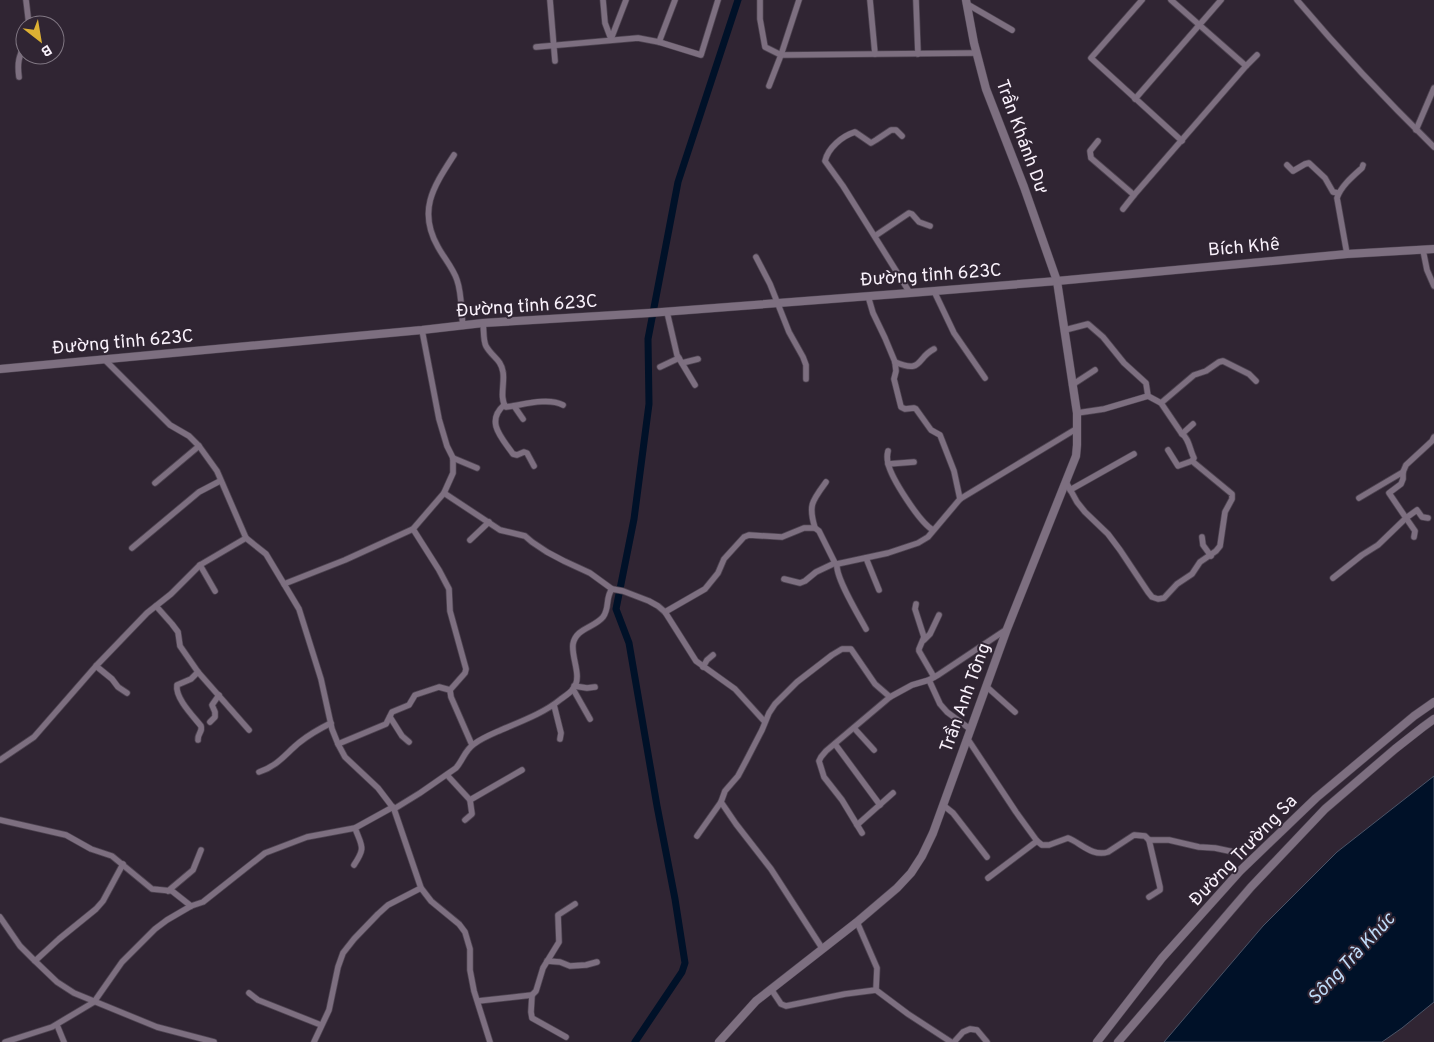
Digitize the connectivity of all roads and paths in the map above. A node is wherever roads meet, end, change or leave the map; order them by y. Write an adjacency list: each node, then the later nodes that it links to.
1 (26, 0): 16 (street)
2 (550, 0): 21 (street)
3 (603, 0): 19 (street)
4 (626, 0): 19 (street)
5 (675, 0): 20 (street)
6 (718, 0): 20 (street)
7 (760, 0): 27 (street)
8 (799, 0): 27 (street)
9 (870, 0): 24 (street)
10 (916, 0): 25 (street)
11 (1142, 0): 34 (street)
12 (1171, 0): 17 (street)
13 (1222, 0): 17 (street)
14 (1297, 0): 35 (street)
15 (967, 2): 18 (street); 23 (main road, Trần Khánh Dư)
16 (28, 15)
17 (1200, 26): 30 (street); 34 (street)
18 (1012, 30)
19 (611, 40): 20 (street); 21 (street)
20 (659, 42)
21 (554, 45): 22 (street); 28 (street)
22 (536, 47)
23 (977, 53): 25 (street); 52 (main road, Trần Khánh Dư)
24 (875, 54): 25 (street); 27 (street)
25 (918, 54)
26 (1257, 54): 30 (street)
27 (781, 56): 32 (street)
28 (555, 61)
29 (18, 65): 31 (street)
30 (1246, 66): 38 (street)
31 (20, 77)
32 (769, 86)
33 (1434, 88): 35 (street)
34 (1135, 99): 38 (street)
35 (1416, 130): 39 (street)
36 (902, 136): 47 (street)
37 (1098, 141): 44 (street)
38 (1182, 141): 44 (street)
39 (1434, 147)
40 (454, 155): 60 (street)
41 (1287, 165): 43 (street)
42 (1363, 165): 43 (street)
43 (1338, 193): 50 (street)
44 (1134, 195): 45 (street)
45 (1123, 209)
46 (930, 226): 47 (street)
47 (875, 236): 55 (street)
48 (1434, 249): 49 (main road, Bích Khê)
49 (1423, 250): 50 (main road, Bích Khê); 53 (street)
50 (1347, 254): 52 (main road, Bích Khê)
51 (756, 256): 57 (street)
52 (1056, 281): 54 (main road, Đường tỉnh 623C); 62 (main road, Trần Anh Tông)
53 (1434, 286)
54 (934, 291): 55 (main road, Đường tỉnh 623C); 71 (street)
55 (910, 293): 56 (main road, Đường tỉnh 623C)
56 (868, 296): 57 (main road, Đường tỉnh 623C); 67 (street)
57 (778, 303): 58 (main road, Đường tỉnh 623C); 72 (street)
58 (667, 312): 59 (main road, Đường tỉnh 623C); 66 (street)
59 (483, 323): 60 (main road, Đường tỉnh 623C); 78 (street)
60 (463, 326): 61 (main road, Đường tỉnh 623C)
61 (422, 330): 65 (main road, Đường tỉnh 623C); 91 (street)
62 (1065, 330): 74 (main road, Trần Anh Tông); 76 (street)
63 (934, 349): 67 (street)
64 (698, 359): 66 (street)
65 (105, 360): 69 (main road, Đường tỉnh 623C); 87 (street)
66 (681, 360): 68 (street); 75 (street)
67 (895, 362): 105 (street)
68 (660, 367)
69 (0, 369)
70 (1095, 370): 74 (street)
71 (985, 378)
72 (806, 379)
73 (1256, 381): 77 (street)
74 (1072, 385): 81 (main road, Trần Anh Tông)
75 (695, 386)
76 (1148, 396): 77 (street); 81 (street)
77 (1161, 403): 85 (street)
78 (504, 405): 80 (street); 95 (street)
79 (563, 405): 80 (street)
80 (514, 406): 82 (street)
81 (1077, 413): 84 (main road, Trần Anh Tông)
82 (523, 419)
83 (1193, 424): 85 (street)
84 (1076, 429): 100 (main road, Trần Anh Tông); 105 (street)
85 (1182, 434): 92 (street)
86 (1434, 437): 97 (street)
87 (199, 446): 98 (street); 101 (street)
88 (1168, 450): 92 (street)
89 (888, 451): 94 (street)
90 (1134, 454): 102 (street)
91 (453, 458): 96 (street); 103 (street)
92 (1192, 461): 117 (street)
93 (914, 462): 94 (street)
94 (888, 464): 111 (street)
95 (534, 466)
96 (477, 468)
97 (1403, 472): 104 (street); 106 (street)
98 (220, 481): 114 (street); 116 (street)
99 (826, 482): 109 (street)
100 (1066, 482): 102 (street); 132 (main road, Trần Anh Tông)
101 (155, 483)
102 (1070, 490): 117 (street)
103 (444, 493): 108 (street); 110 (street)
104 (1359, 498)
105 (960, 499): 111 (street)
106 (1406, 518): 107 (street); 112 (street); 121 (street)
107 (1428, 518)
108 (489, 522): 115 (street); 124 (street)
109 (815, 528): 119 (street); 129 (street)
110 (413, 529): 123 (street); 142 (street)
111 (933, 530): 118 (street)
112 (1414, 536)
113 (1202, 537): 117 (street)
114 (246, 538): 120 (street); 123 (street)
115 (470, 540)
116 (132, 548)
117 (1211, 556)
118 (866, 558): 119 (street); 125 (street)
119 (836, 564): 122 (street); 131 (street)
120 (200, 565): 126 (street); 128 (street)
121 (1333, 578)
122 (784, 579)
123 (284, 584): 155 (street)
124 (617, 590): 129 (street); 141 (street)
125 (879, 590)
126 (215, 592)
127 (916, 604): 133 (street)
128 (156, 606): 135 (street); 137 (street)
129 (665, 612): 136 (street)
130 (939, 615): 133 (street)
131 (866, 629)
132 (1007, 629): 138 (street); 139 (main road, Trần Anh Tông)
133 (924, 640): 138 (street)
134 (713, 655): 136 (street)
135 (96, 666): 143 (street); 168 (street)
136 (703, 667): 153 (street)
137 (198, 672): 144 (street); 162 (street)
138 (932, 679): 145 (street); 158 (street)
139 (986, 686): 148 (street); 158 (main road, Trần Anh Tông)
140 (595, 687): 141 (street)
141 (574, 688): 147 (street); 151 (street)
142 (450, 690): 150 (street); 165 (street)
143 (127, 693)
144 (219, 695): 154 (street); 159 (street)
145 (890, 697): 153 (street); 157 (street)
146 (1434, 702): 149 (main road, Đường Trường Sa)
147 (554, 705): 161 (street); 165 (street)
148 (1015, 712)
149 (1414, 716): 156 (main road); 220 (main road, Đường Trường Sa)
150 (390, 717): 163 (street); 164 (street)
151 (590, 719)
152 (1434, 720): 156 (main road, Đường Trường Sa)
153 (764, 721): 174 (street)
154 (210, 722)
155 (331, 723): 164 (street); 170 (street)
156 (1423, 727): 221 (main road, Đường Trường Sa)
157 (854, 728): 166 (street); 167 (street)
158 (970, 729): 160 (main road, Trần Anh Tông)
159 (249, 730)
160 (967, 738): 175 (main road, Trần Anh Tông); 185 (street)
161 (560, 739)
162 (198, 740)
163 (409, 742)
164 (338, 744): 177 (street)
165 (472, 744): 171 (street)
166 (835, 744): 176 (street); 180 (street)
167 (874, 750)
168 (0, 760)
169 (522, 770): 173 (street)
170 (259, 772)
171 (447, 775): 173 (street); 177 (street)
172 (893, 794): 176 (street)
173 (470, 800): 179 (street)
174 (721, 802): 183 (street); 199 (street)
175 (943, 804): 188 (street); 198 (main road, Trần Anh Tông)
176 (880, 805): 180 (street)
177 (394, 808): 181 (street); 192 (street)
178 (0, 820): 189 (street)
179 (465, 820)
180 (857, 825): 182 (street)
181 (355, 828): 190 (street); 196 (street)
182 (862, 833)
183 (697, 836)
184 (1149, 840): 185 (street); 187 (street); 194 (street)
185 (1037, 841): 191 (street)
186 (201, 850): 193 (street)
187 (1234, 852)
188 (987, 857)
189 (122, 864): 193 (street); 201 (street)
190 (354, 865)
191 (988, 878)
192 (421, 888): 207 (street); 210 (street)
193 (168, 890): 196 (street)
194 (1149, 897)
195 (575, 904): 200 (street)
196 (191, 906): 208 (street)
197 (0, 917): 201 (street)
198 (857, 922): 199 (main road, Trần Anh Tông); 204 (street)
199 (822, 948): 203 (main road, Trần Anh Tông)
200 (547, 961): 202 (street); 206 (street)
201 (35, 962): 208 (street)
202 (597, 962)
203 (771, 989): 204 (street); 217 (main road, Trần Anh Tông)
204 (876, 990): 218 (street)
205 (249, 993): 210 (street)
206 (532, 996): 207 (street); 211 (street)
207 (478, 1001): 216 (street)
208 (94, 1002): 209 (street); 214 (street)
209 (56, 1025): 212 (street); 213 (street)
210 (321, 1026): 215 (street)
211 (566, 1037)
212 (5, 1042)
213 (64, 1042)
214 (214, 1042)
215 (314, 1042)
216 (490, 1042)
217 (719, 1042)
218 (953, 1042): 219 (street)
219 (987, 1042)
220 (1097, 1042)
221 (1118, 1042)

